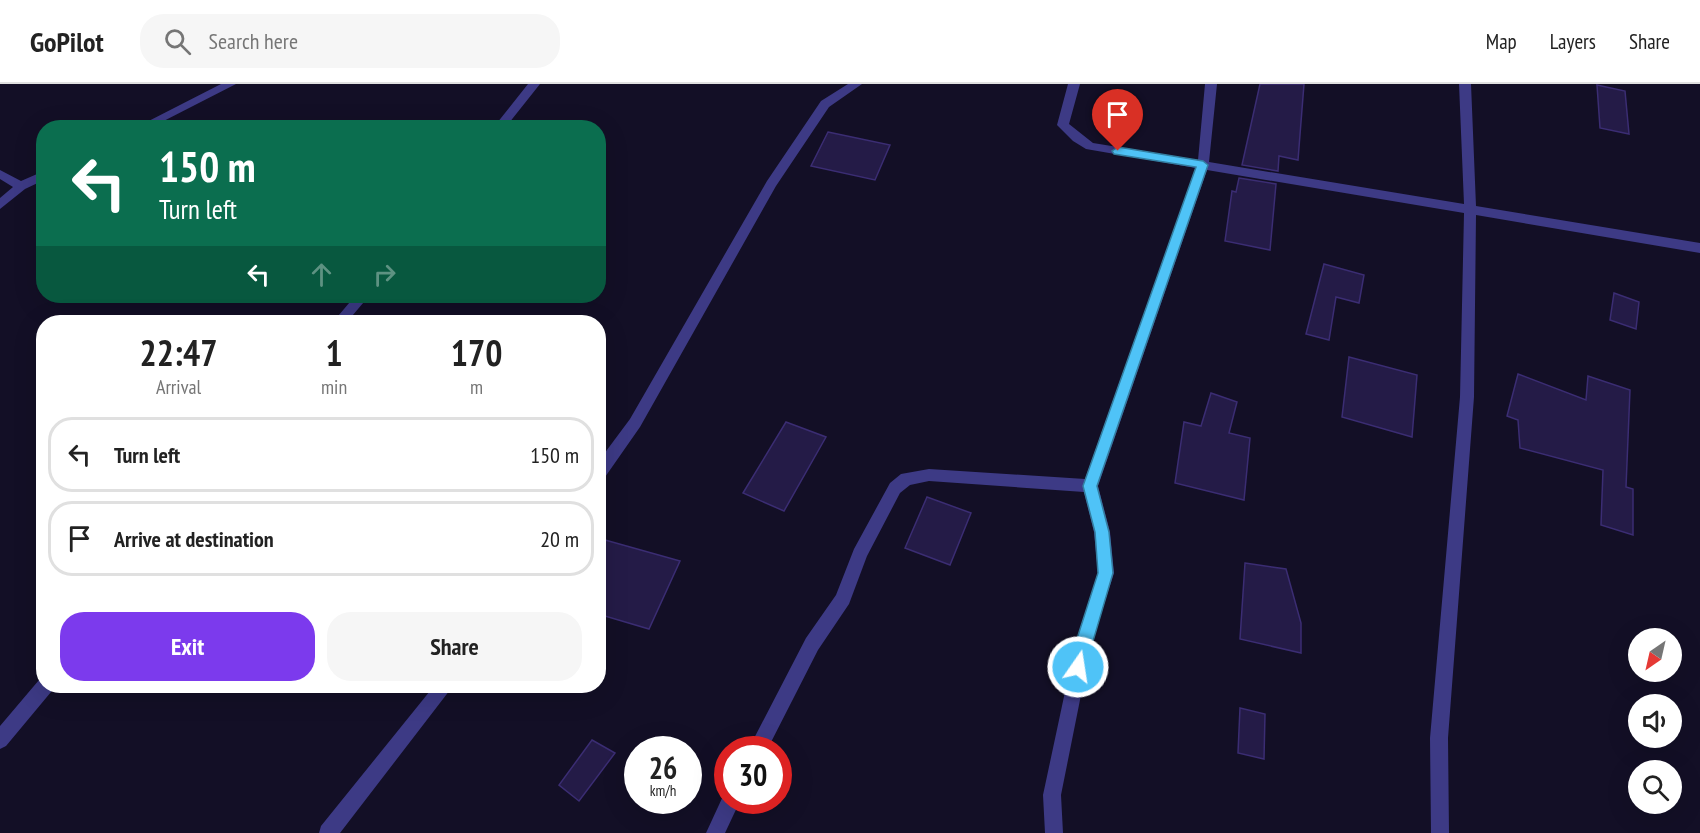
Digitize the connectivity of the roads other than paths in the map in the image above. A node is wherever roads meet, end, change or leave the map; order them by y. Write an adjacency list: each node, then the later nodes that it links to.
1 (230, 84): 7 (street)
2 (534, 84): 8 (street)
3 (856, 84): 18 (street)
4 (1074, 84): 9 (street)
5 (1211, 84): 9 (street)
6 (1465, 84): 14 (street)
7 (156, 120)
8 (505, 120)
9 (1203, 165): 14 (street); 19 (street)
10 (0, 174): 12 (street)
11 (36, 179): 12 (street)
12 (21, 186): 13 (street)
13 (0, 205)
14 (1470, 209): 15 (street); 28 (street)
15 (1700, 248)
16 (356, 303): 17 (street)
17 (346, 315)
18 (606, 464)
19 (1090, 486): 22 (street); 27 (street)
20 (39, 693): 23 (street)
21 (438, 693): 25 (street)
22 (764, 736)
23 (0, 740)
24 (724, 814): 26 (street)
25 (328, 833)
26 (715, 833)
27 (1054, 833)
28 (1440, 833)

